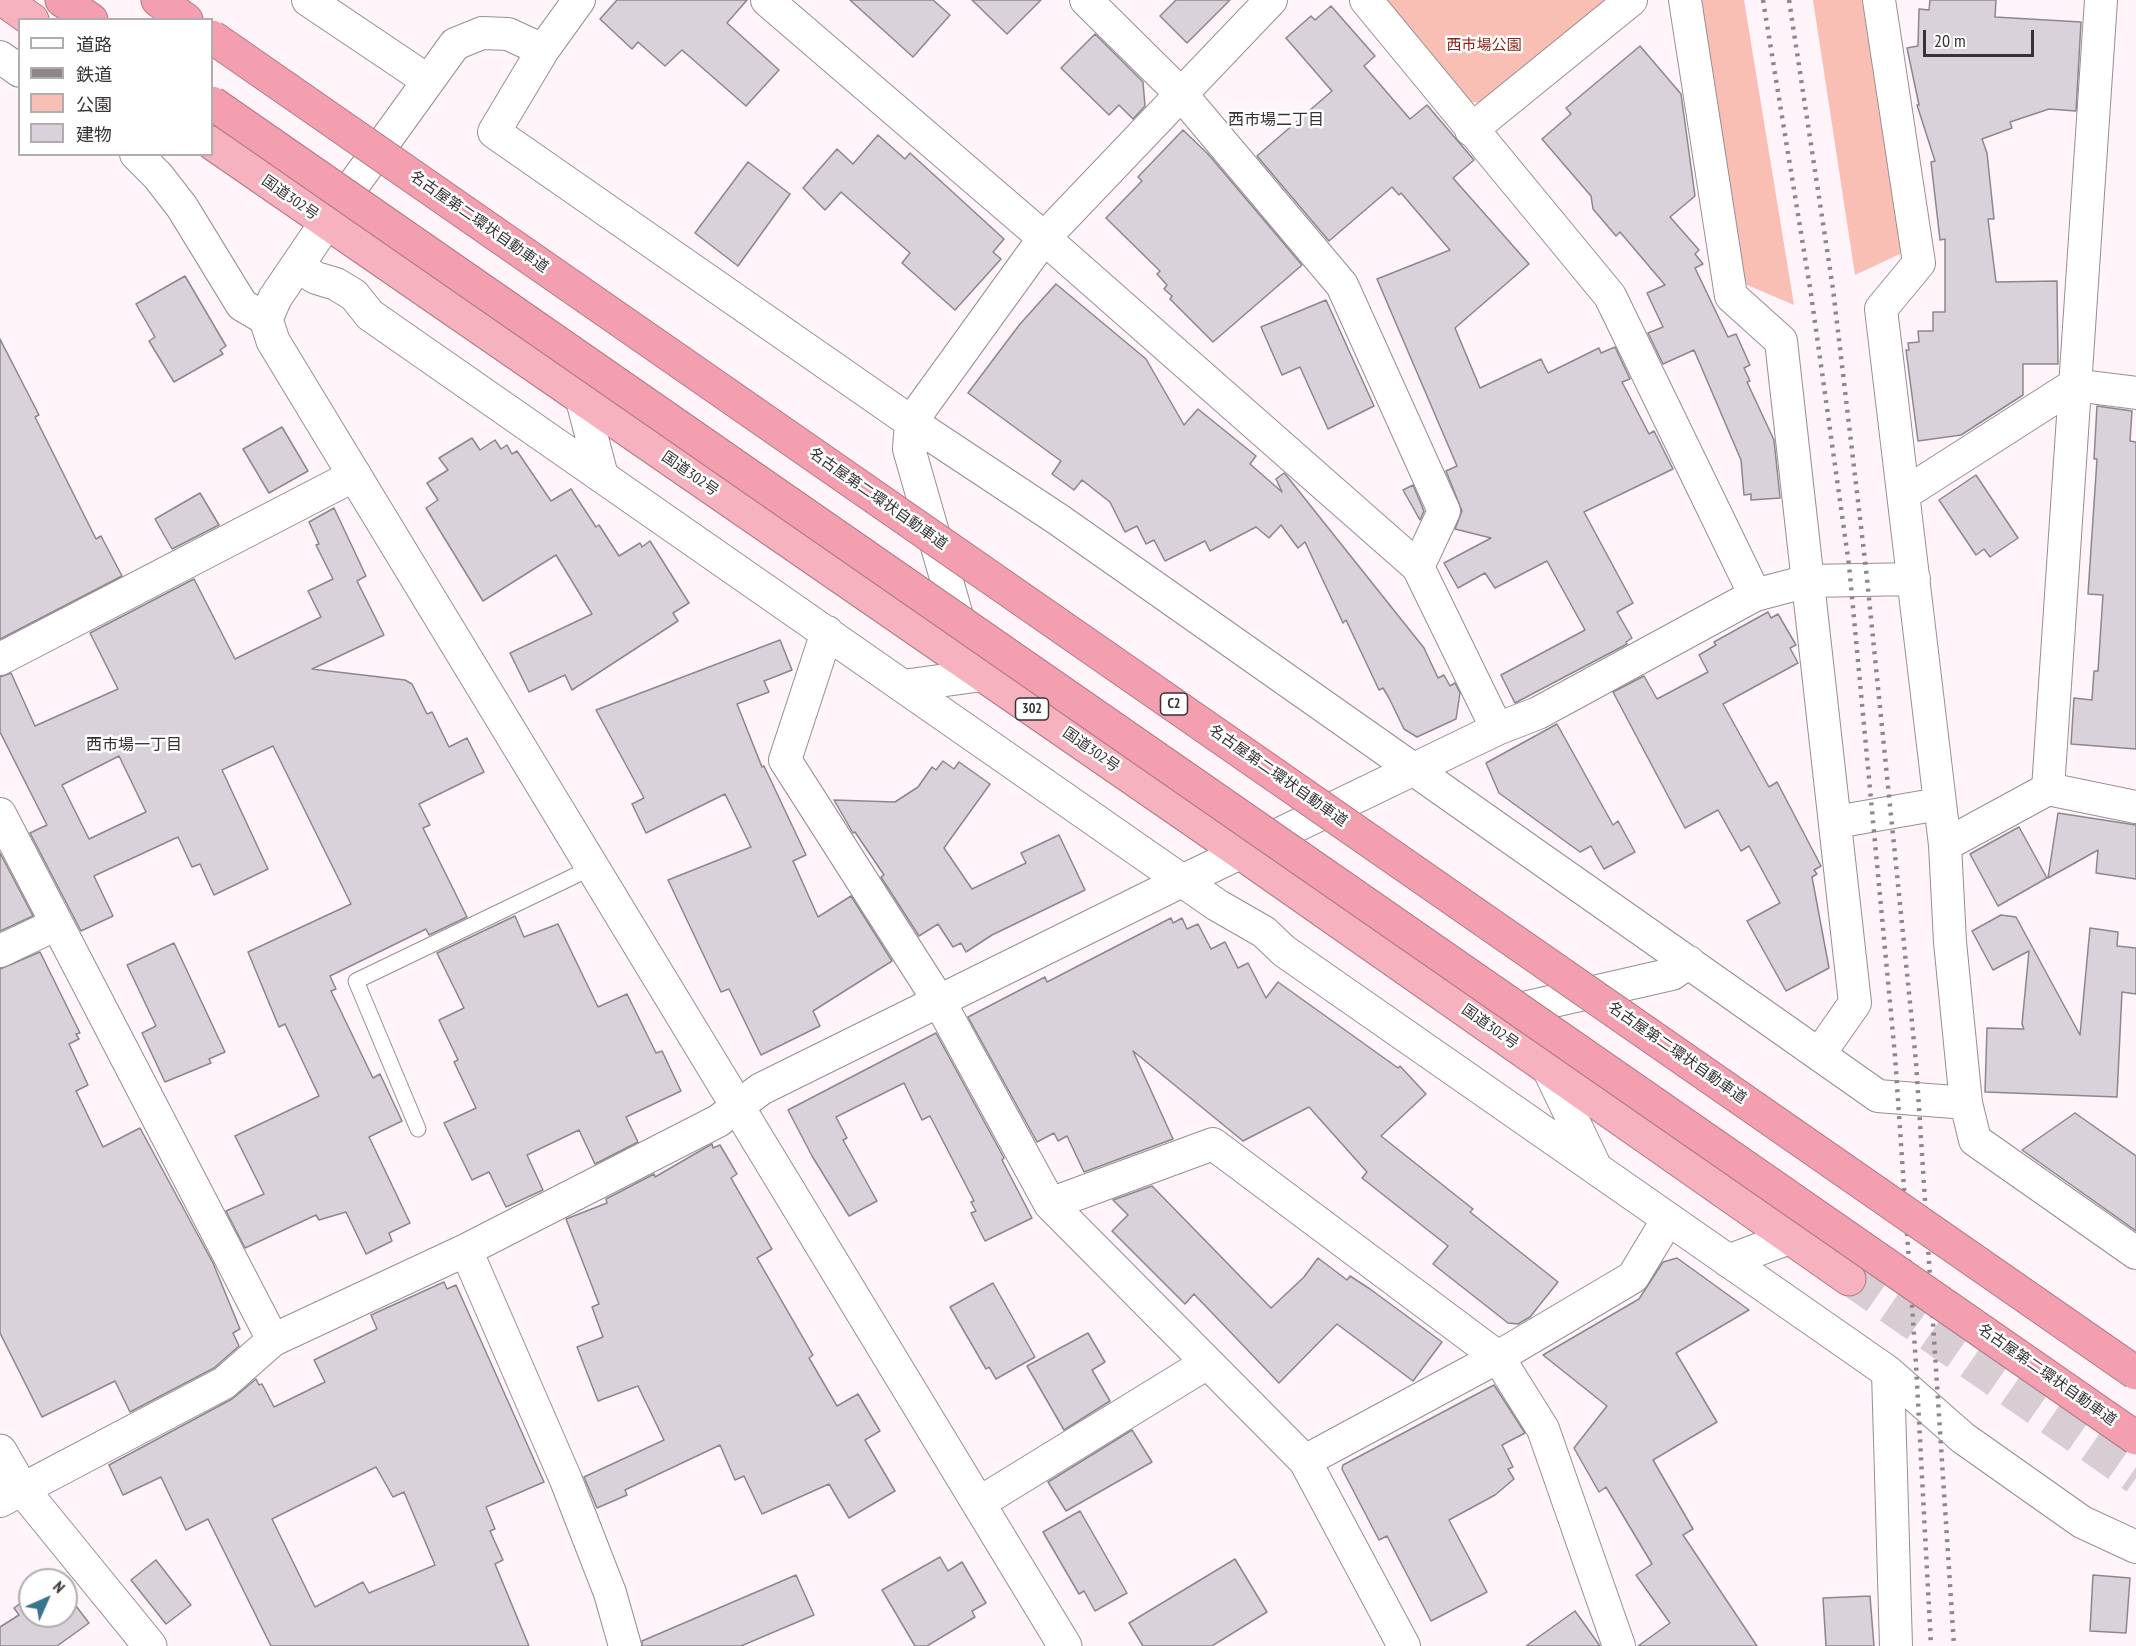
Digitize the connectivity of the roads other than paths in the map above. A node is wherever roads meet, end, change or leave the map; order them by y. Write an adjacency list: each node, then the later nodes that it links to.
1 (4, 0): 14 (highway)
2 (62, 0): 15 (highway)
3 (157, 0): 16 (street); 17 (highway)
4 (308, 0): 22 (street)
5 (579, 0): 19 (street)
6 (767, 0): 29 (street)
7 (1086, 0): 23 (street)
8 (1271, 0): 23 (street)
9 (1366, 0): 25 (street)
10 (1631, 0): 25 (street)
11 (1684, 0): 41 (street)
12 (1879, 0): 38 (street)
13 (2101, 0): 32 (street)
14 (30, 18)
15 (88, 18)
16 (159, 18)
17 (183, 18)
18 (213, 38): 80 (highway, 名古屋第二環状自動車道 / C2, bridge)
19 (543, 50): 22 (street); 35 (street)
20 (0, 57): 21 (street)
21 (18, 69)
22 (427, 80): 28 (street)
23 (1181, 94): 29 (street); 39 (street)
24 (213, 104): 81 (highway, 名古屋第二環状自動車道, bridge)
25 (1471, 130): 42 (street)
26 (213, 143): 28 (highway, 国道302号 / 302)
27 (138, 156): 31 (street)
28 (326, 223): 30 (street); 34 (highway, 国道302号 / 302)
29 (1044, 238): 35 (street); 39 (street)
30 (297, 266): 31 (street); 37 (street)
31 (266, 319): 36 (street)
32 (2073, 385): 33 (street); 38 (street); 49 (street)
33 (2136, 393)
34 (582, 400): 37 (street); 45 (highway, 国道302号 / 302)
35 (911, 422): 45 (street); 48 (street)
36 (355, 475): 44 (street); 56 (street)
37 (602, 476): 43 (street)
38 (1904, 494): 40 (street)
39 (1418, 567): 47 (street)
40 (1914, 579): 41 (street); 50 (street)
41 (1808, 581): 42 (street); 53 (street)
42 (1755, 595): 47 (street)
43 (827, 632): 46 (street); 61 (street)
44 (0, 659)
45 (977, 671): 46 (street); 55 (highway, 国道302号 / 302)
46 (903, 686): 57 (street)
47 (1497, 729): 48 (street)
48 (1415, 770): 55 (street); 60 (street)
49 (2048, 789): 51 (street); 54 (street)
50 (1939, 804): 53 (street); 54 (street)
51 (2136, 807)
52 (0, 814): 58 (street)
53 (1836, 822): 63 (street)
54 (1945, 845): 65 (street)
55 (1241, 854): 57 (street); 62 (highway, 国道302号 / 302)
56 (593, 867): 66 (street); 67 (lane)
57 (1182, 881): 61 (street); 68 (street)
58 (57, 924): 59 (street); 76 (street)
59 (0, 951)
60 (1689, 962): 62 (street); 63 (street)
61 (939, 1001): 66 (street); 69 (street)
62 (1478, 1018): 64 (highway, 国道302号 / 302)
63 (1820, 1053): 65 (street)
64 (1547, 1066): 68 (street); 71 (highway, 国道302号 / 302)
65 (1966, 1103): 73 (street)
66 (738, 1106): 72 (street); 85 (street)
67 (418, 1129)
68 (1596, 1167): 70 (street)
69 (1050, 1204): 77 (street); 78 (street)
70 (1668, 1219): 74 (street); 77 (street)
71 (1790, 1238): 74 (street); 75 (highway, 国道302号 / 302)
72 (466, 1250): 76 (street); 88 (street)
73 (2136, 1253)
74 (1728, 1260): 79 (street)
75 (1849, 1279)
76 (273, 1340): 84 (street)
77 (1498, 1357): 83 (street); 91 (street)
78 (1208, 1363): 83 (street); 85 (street)
79 (1888, 1372): 86 (street); 92 (street)
80 (2136, 1373)
81 (2136, 1438)
82 (0, 1451): 84 (street)
83 (1305, 1461): 90 (street)
84 (11, 1495): 87 (street)
85 (979, 1503): 89 (street)
86 (2136, 1547)
87 (150, 1646)
88 (625, 1646)
89 (1065, 1646)
90 (1404, 1646)
91 (1619, 1646)
92 (1896, 1646)

